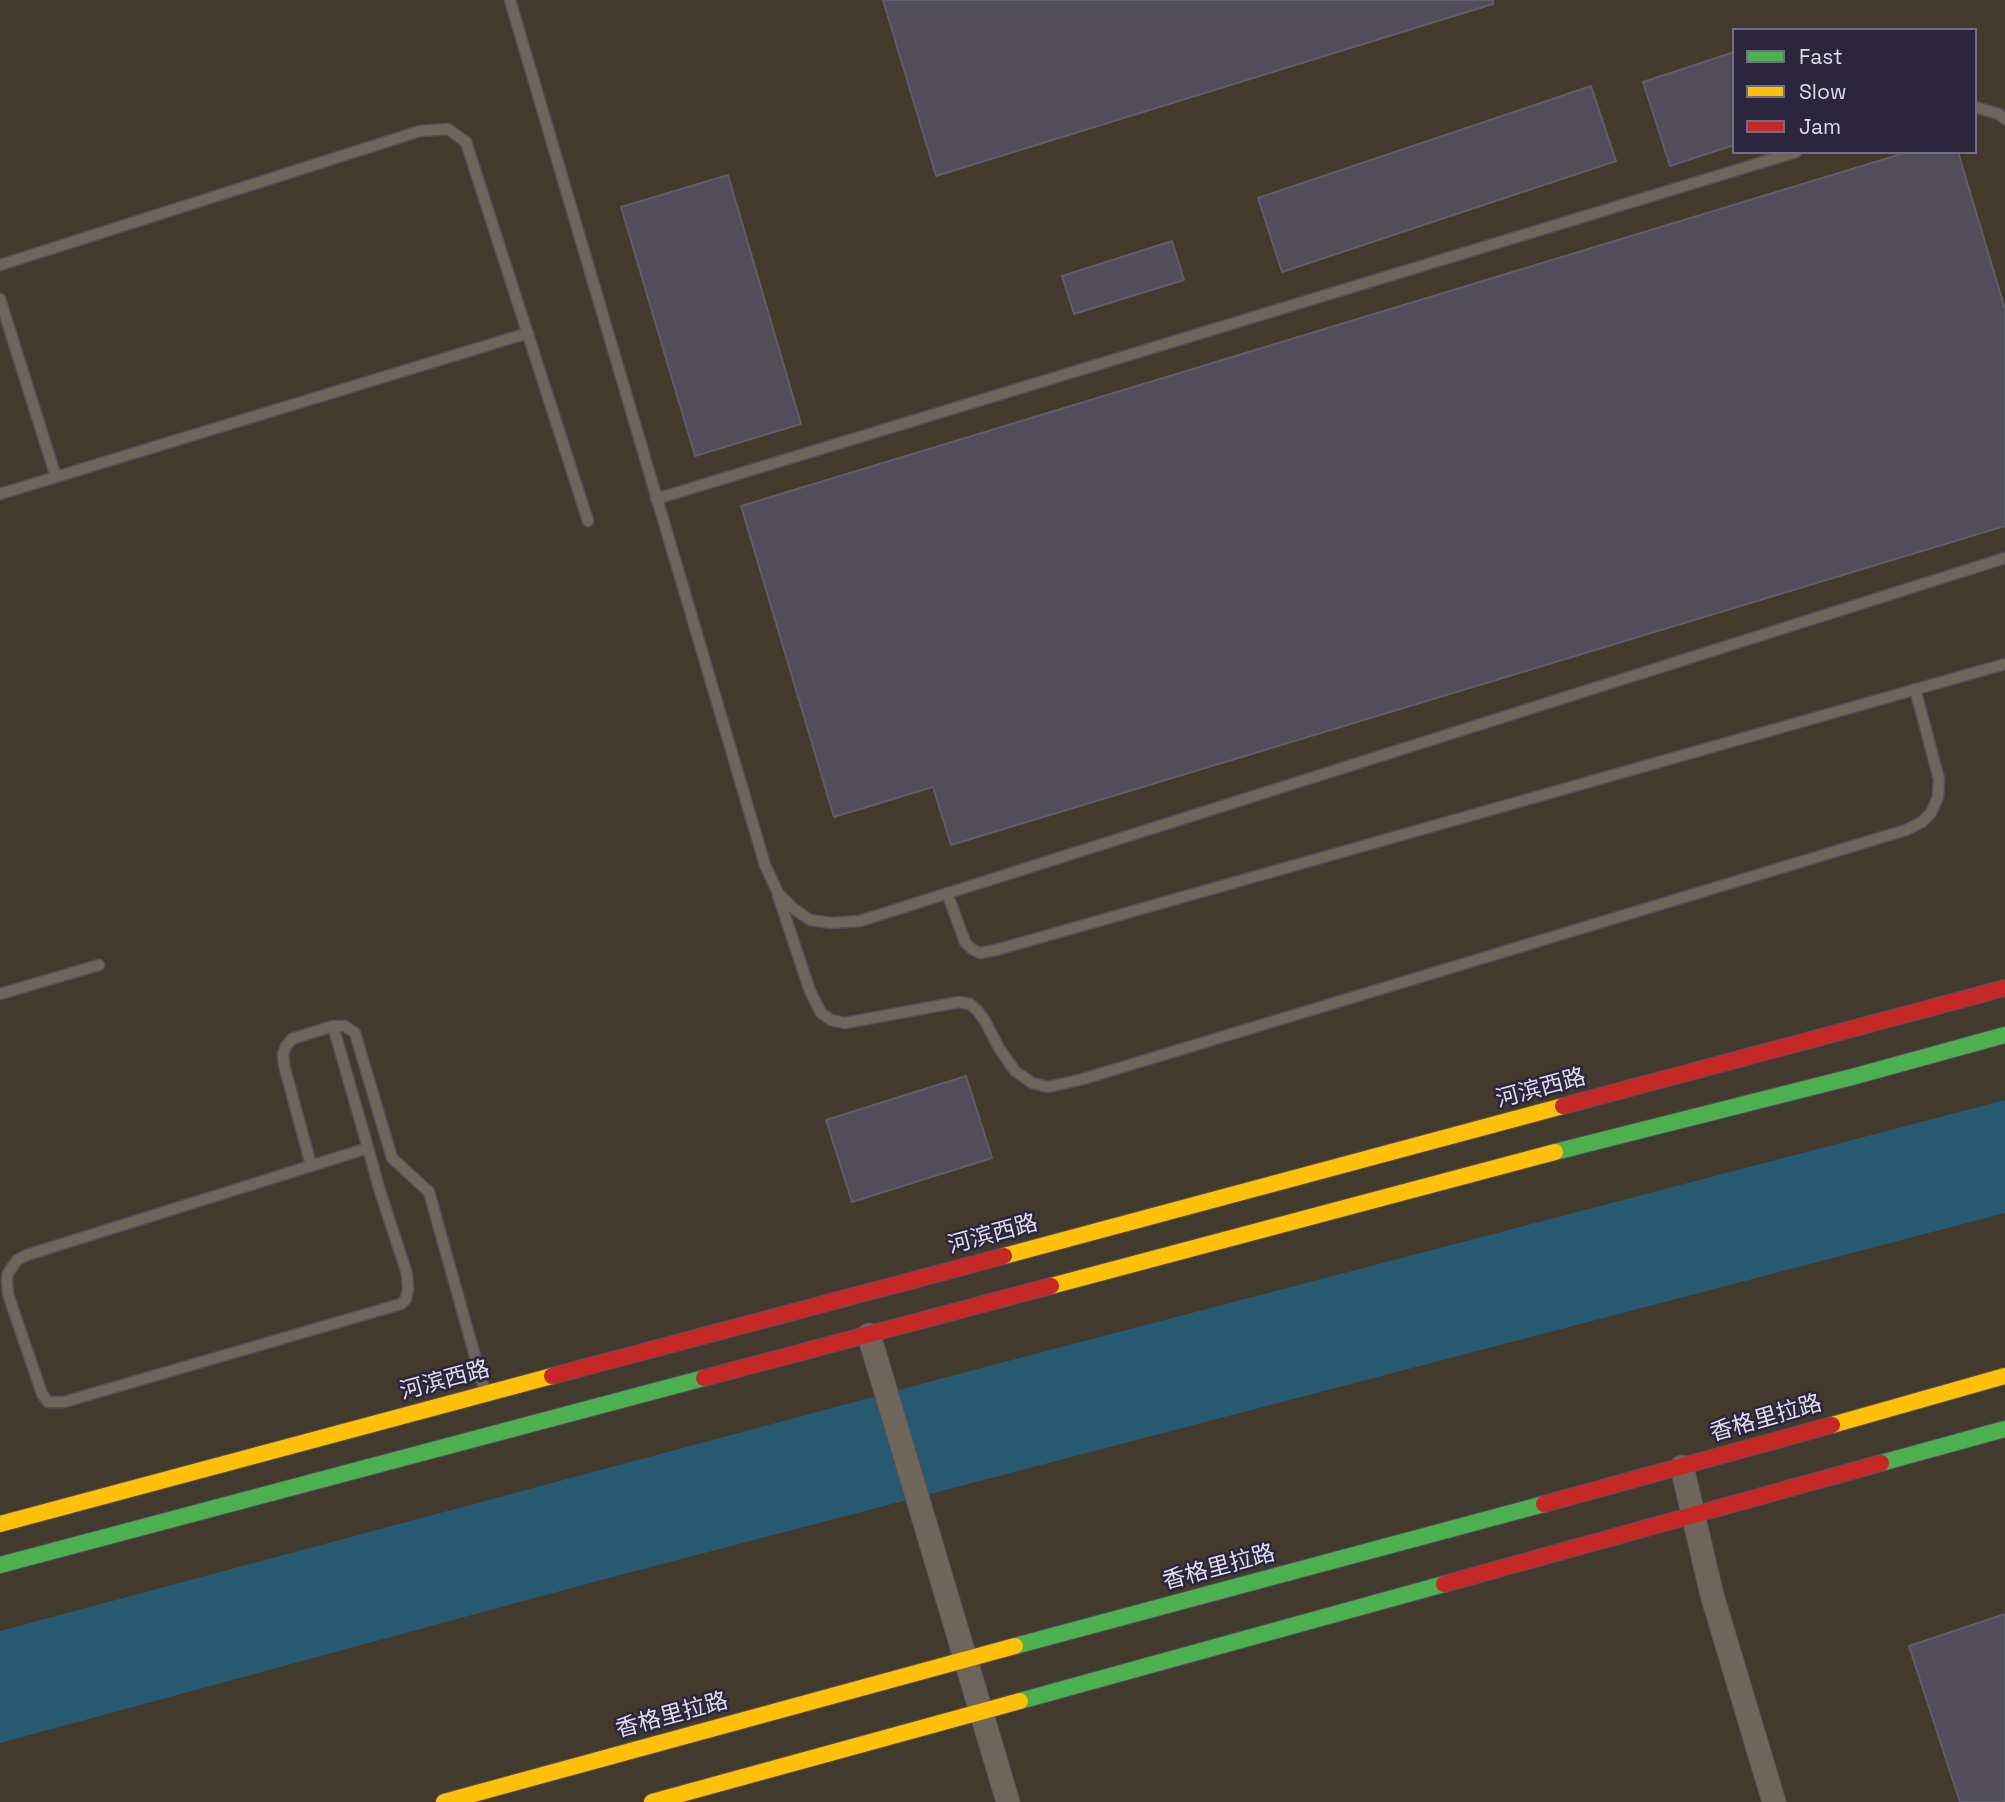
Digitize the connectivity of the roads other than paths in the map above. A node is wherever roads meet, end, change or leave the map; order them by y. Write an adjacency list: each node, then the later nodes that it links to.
1 (510, 0): 10 (lane)
2 (1977, 108): 3 (lane)
3 (2005, 119)
4 (1789, 154): 10 (lane)
5 (0, 265): 7 (lane)
6 (0, 299): 8 (lane)
7 (528, 333): 8 (lane); 11 (lane)
8 (56, 477): 9 (lane)
9 (0, 494)
10 (656, 499): 15 (lane)
11 (588, 521)
12 (2005, 558): 16 (lane)
13 (2005, 664): 14 (lane)
14 (1915, 690): 15 (lane); 16 (lane)
15 (778, 893): 16 (lane)
16 (947, 893)
17 (99, 965): 19 (lane)
18 (2002, 989): 27 (street, 河滨西路)
19 (0, 995)
20 (333, 1026): 22 (lane); 23 (lane); 27 (lane)
21 (2005, 1035): 25 (street)
22 (368, 1147): 23 (lane); 24 (lane)
23 (311, 1164): 24 (lane)
24 (4, 1296)
25 (869, 1335): 32 (street); 33 (street)
26 (2005, 1376): 29 (street, 香格里拉路)
27 (485, 1394): 31 (street, 河滨西路)
28 (2005, 1429): 30 (street)
29 (1682, 1466): 30 (street); 33 (street, 香格里拉路)
30 (1692, 1516): 34 (street); 38 (street)
31 (0, 1524)
32 (0, 1565)
33 (966, 1659): 34 (street); 35 (street, 香格里拉路)
34 (981, 1710): 36 (street); 37 (street)
35 (444, 1802)
36 (652, 1802)
37 (1008, 1802)
38 (1774, 1802)

